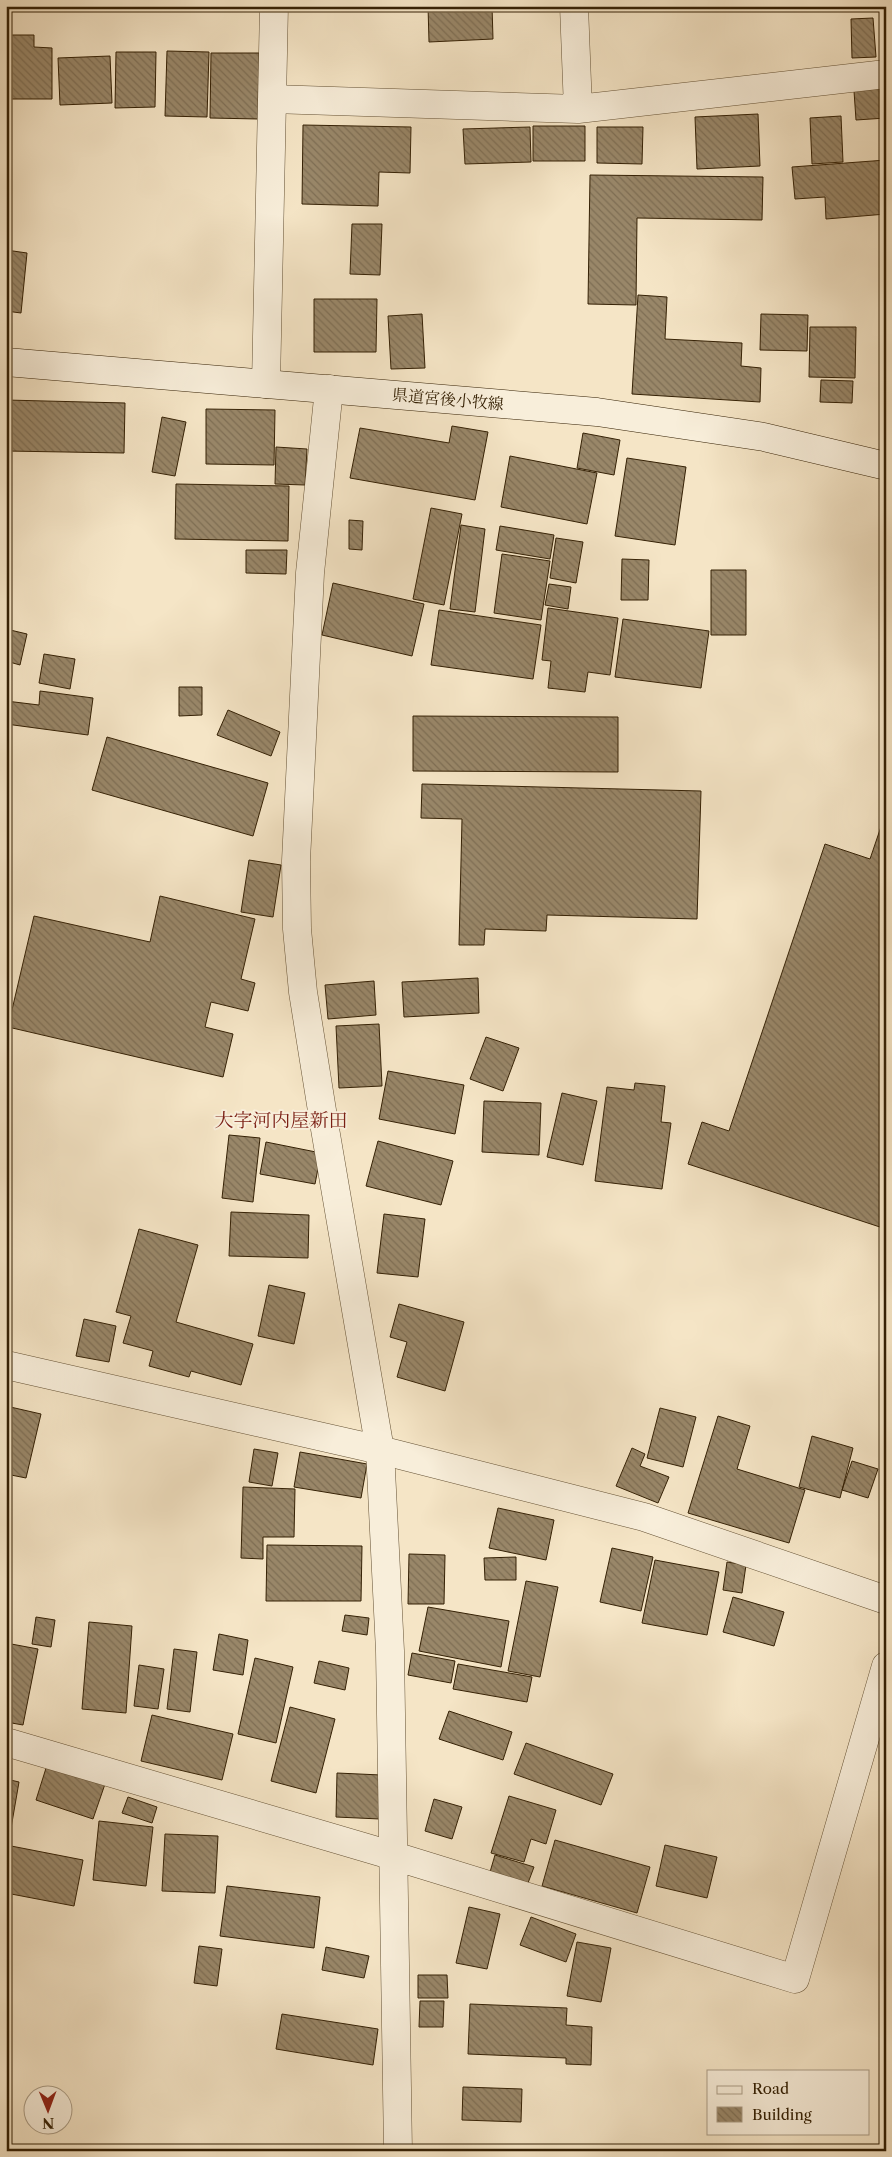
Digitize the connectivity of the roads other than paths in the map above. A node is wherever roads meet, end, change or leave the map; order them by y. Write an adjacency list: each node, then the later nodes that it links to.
1 (274, 6): 4 (street)
2 (574, 6): 5 (street)
3 (886, 74): 5 (street)
4 (272, 99): 5 (street); 7 (street)
5 (578, 109)
6 (6, 362): 7 (street, 県道宮後小牧線)
7 (266, 384): 8 (street, 県道宮後小牧線)
8 (329, 389): 9 (street, 県道宮後小牧線); 11 (street)
9 (886, 466)
10 (6, 1365): 11 (street)
11 (380, 1450): 12 (street); 15 (street)
12 (886, 1600)
13 (886, 1666): 15 (street)
14 (6, 1742): 15 (street)
15 (394, 1856): 16 (street)
16 (398, 2151)

